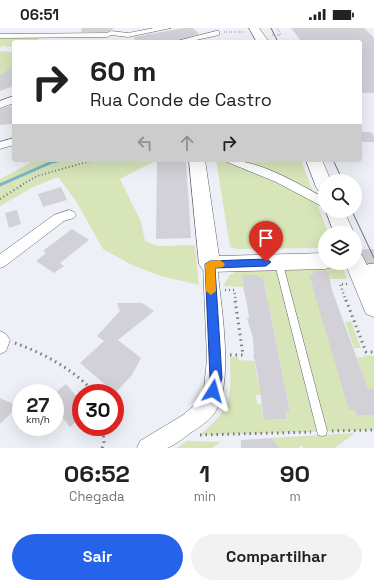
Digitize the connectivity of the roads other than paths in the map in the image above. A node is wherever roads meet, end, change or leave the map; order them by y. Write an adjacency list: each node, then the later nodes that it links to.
1 (167, 28): 6 (street)
2 (206, 28): 5 (street)
3 (255, 30): 12 (street)
4 (112, 32): 6 (street); 7 (street); 8 (street)
5 (216, 33): 10 (street); 11 (street)
6 (128, 35): 9 (street)
7 (0, 36)
8 (101, 40)
9 (132, 40)
10 (186, 40)
11 (218, 40)
12 (262, 40)
13 (12, 100): 14 (street)
14 (0, 105)
15 (12, 142): 16 (street)
16 (0, 146)
17 (197, 162): 25 (street)
18 (236, 162): 21 (street)
19 (315, 162): 20 (street)
20 (320, 174)
21 (318, 200)
22 (69, 215): 24 (street)
23 (318, 261): 25 (street)
24 (0, 262)
25 (210, 264): 30 (street)
26 (280, 268): 29 (lane)
27 (364, 272): 28 (street)
28 (374, 307)
29 (322, 431)
30 (147, 448)

